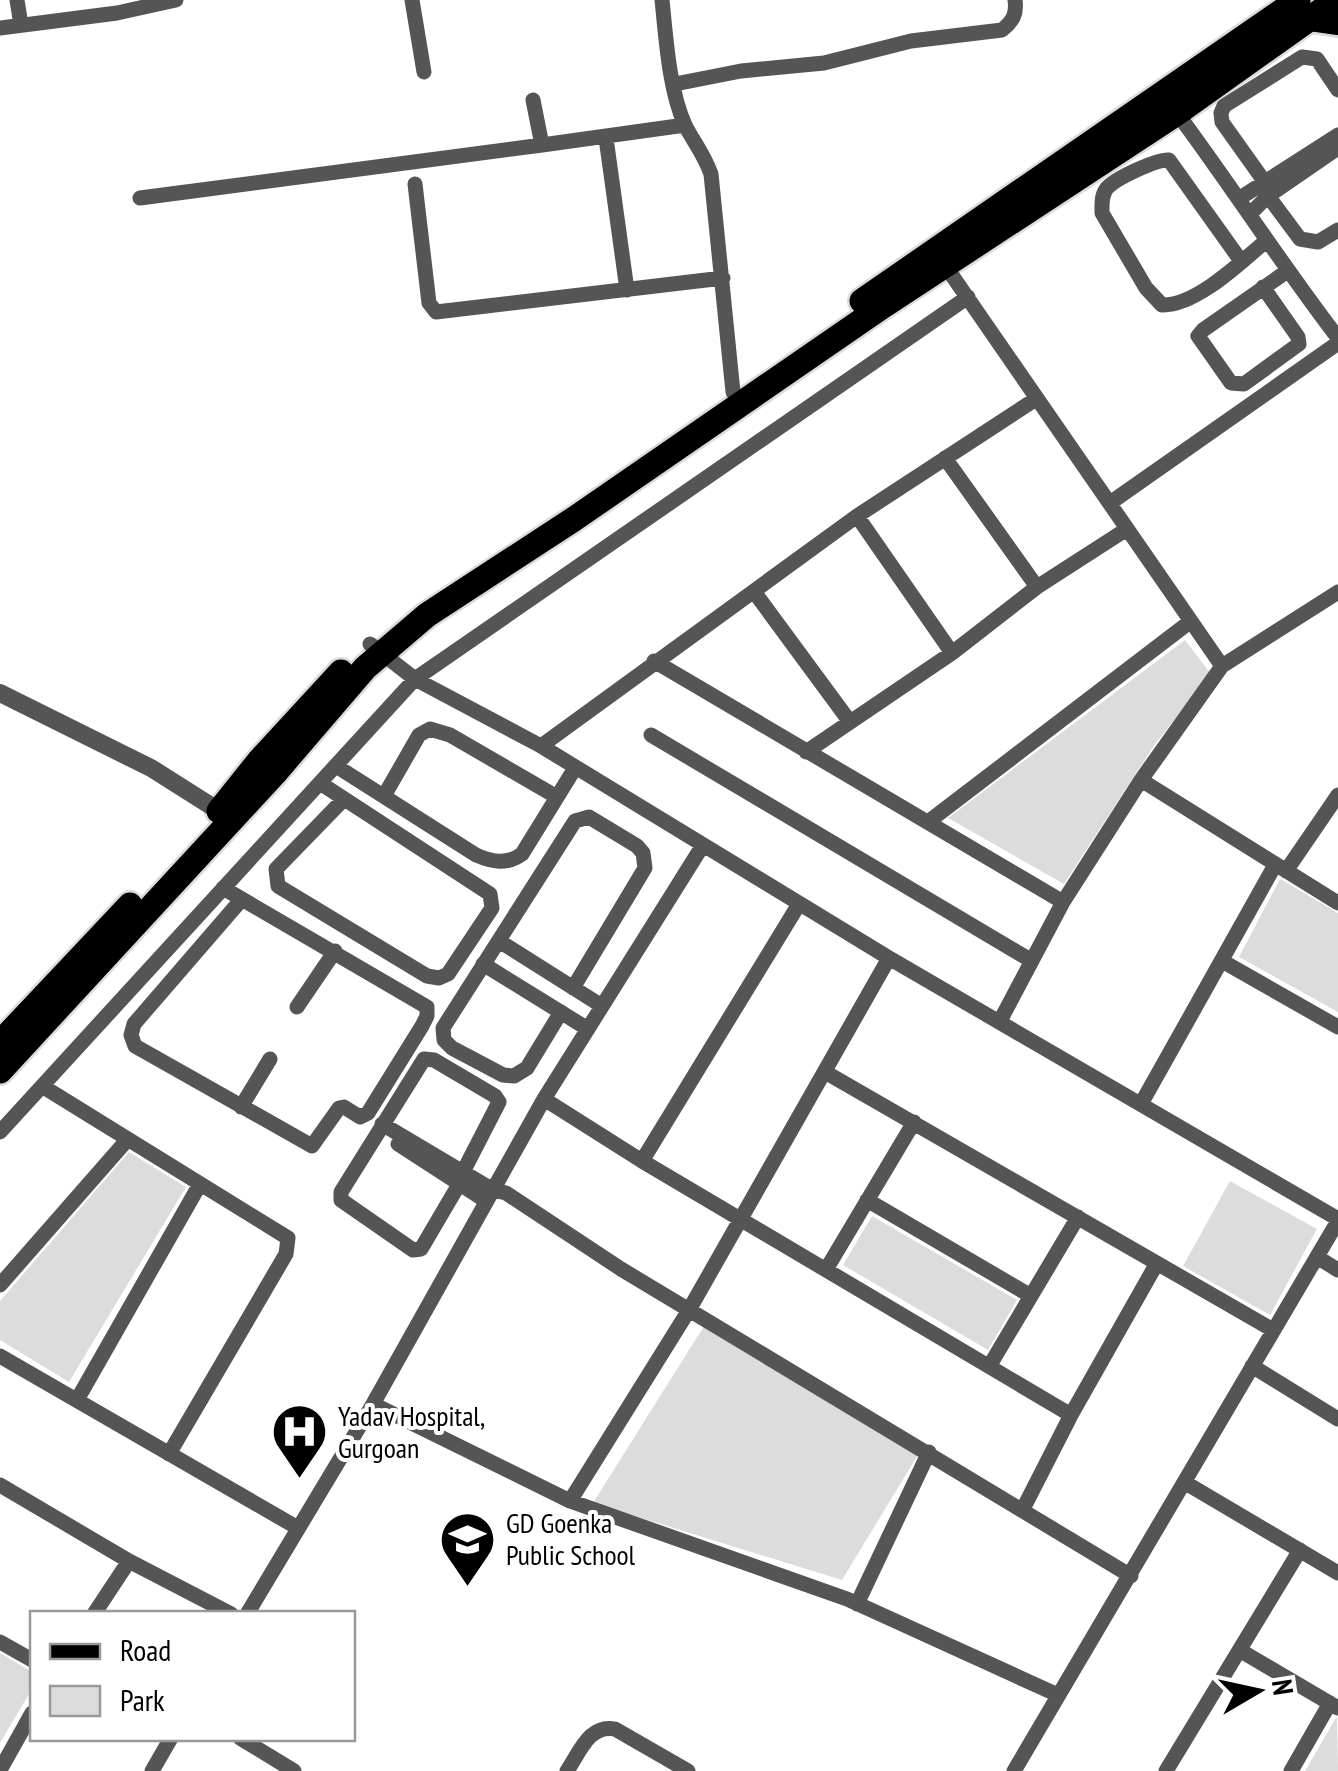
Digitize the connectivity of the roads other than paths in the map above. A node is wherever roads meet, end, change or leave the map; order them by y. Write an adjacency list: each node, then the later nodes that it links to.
1 (17, 0): 12 (street)
2 (72, 0): 10 (street)
3 (176, 0): 8 (street)
4 (412, 0): 14 (street)
5 (662, 0): 15 (street)
6 (1015, 0): 15 (street)
7 (1336, 0): 9 (highway)
8 (149, 3): 10 (street)
9 (1304, 10): 11 (main road); 18 (highway); 31 (highway)
10 (75, 18): 12 (street)
11 (1338, 24)
12 (21, 25): 13 (street)
13 (0, 28)
14 (424, 72)
15 (675, 84): 19 (street)
16 (1338, 90): 25 (street)
17 (533, 100): 22 (street)
18 (1178, 113): 27 (street); 31 (highway)
19 (685, 125): 21 (street); 34 (street)
20 (1338, 135): 25 (street)
21 (606, 138): 22 (street); 36 (street)
22 (542, 145): 26 (street)
23 (1338, 148): 25 (street)
24 (416, 184): 36 (street)
25 (1266, 189): 27 (street); 28 (street); 29 (street)
26 (140, 198)
27 (1240, 198): 28 (street)
28 (1250, 214): 30 (street)
29 (1338, 230)
30 (1267, 240): 32 (street); 33 (street)
31 (940, 257): 37 (street); 39 (highway); 44 (highway)
32 (1241, 261): 32 (street)
33 (1286, 272): 35 (street); 38 (street)
34 (724, 278): 36 (street); 39 (street)
35 (1263, 287): 35 (street)
36 (627, 290)
37 (968, 297): 40 (street); 54 (street)
38 (1338, 341): 42 (street)
39 (733, 392): 44 (highway)
40 (1036, 399): 41 (street); 42 (street)
41 (945, 458): 43 (street); 46 (street)
42 (1110, 503): 45 (street)
43 (857, 516): 48 (street); 51 (street)
44 (553, 523): 50 (highway)
45 (1127, 529): 46 (street); 49 (street)
46 (1037, 586): 51 (street)
47 (1338, 592): 53 (street)
48 (754, 593): 52 (street); 56 (street)
49 (1191, 620): 53 (street); 69 (street)
50 (375, 650): 54 (street); 68 (highway); 92 (highway)
51 (952, 653): 56 (street)
52 (654, 662): 58 (street); 59 (street)
53 (1222, 666): 62 (street)
54 (415, 680): 58 (street); 60 (street)
55 (0, 693): 68 (street)
56 (850, 722): 59 (street)
57 (651, 735): 80 (street)
58 (541, 746): 61 (street)
59 (806, 752): 69 (street)
60 (336, 766): 63 (street); 65 (street)
61 (575, 768): 66 (street); 70 (street)
62 (1140, 780): 71 (street); 74 (street)
63 (320, 783): 67 (street); 72 (street)
64 (1338, 795): 71 (street)
65 (384, 796): 66 (street); 66 (street)
66 (557, 796)
67 (344, 800): 67 (street)
68 (218, 812): 90 (highway)
69 (928, 822): 74 (street)
70 (703, 845): 76 (street); 85 (street)
71 (1280, 868): 75 (street); 81 (street)
72 (224, 888): 73 (street); 94 (street)
73 (242, 899): 78 (street); 97 (street)
74 (1064, 902): 80 (street)
75 (1338, 903)
76 (799, 904): 79 (street); 102 (street)
77 (499, 941): 82 (street); 83 (street); 83 (street)
78 (335, 951): 84 (street); 97 (street)
79 (888, 958): 87 (street); 93 (street)
80 (1032, 961): 87 (street)
81 (1222, 961): 88 (street); 96 (street)
82 (483, 964): 86 (street); 86 (street)
83 (574, 988): 85 (street)
84 (298, 1006)
85 (602, 1006): 89 (street)
86 (561, 1012): 89 (street)
87 (1000, 1021): 96 (street)
88 (1338, 1027)
89 (588, 1028): 95 (street)
90 (0, 1043)
91 (270, 1059): 97 (street)
92 (0, 1071)
93 (824, 1072): 98 (street); 108 (street)
94 (42, 1086): 100 (street); 101 (street)
95 (544, 1099): 102 (street); 105 (street)
96 (1141, 1104): 109 (street)
97 (241, 1107)
98 (914, 1122): 106 (street); 107 (street)
99 (381, 1127): 103 (street); 103 (street); 103 (street)
100 (0, 1132)
101 (128, 1139): 104 (street); 114 (street)
102 (642, 1161): 108 (street)
103 (461, 1179): 105 (street)
104 (200, 1184): 121 (street); 126 (street)
105 (489, 1196): 116 (street); 122 (street)
106 (867, 1200): 112 (street); 115 (street)
107 (1078, 1217): 111 (street); 115 (street)
108 (742, 1219): 112 (street); 116 (street)
109 (1338, 1220): 110 (street)
110 (1317, 1256): 113 (street); 117 (street)
111 (1157, 1262): 117 (street); 123 (street)
112 (827, 1268): 119 (street)
113 (1338, 1270)
114 (0, 1285)
115 (1031, 1296): 119 (street)
116 (689, 1310): 125 (street); 129 (street)
117 (1273, 1330): 120 (street)
118 (0, 1356): 121 (street)
119 (990, 1365): 123 (street)
120 (1252, 1366): 124 (street); 127 (street)
121 (77, 1400): 126 (street)
122 (373, 1404): 129 (street); 131 (street)
123 (1071, 1415): 130 (street)
124 (1338, 1419)
125 (929, 1452): 130 (street); 136 (street)
126 (170, 1454): 131 (street)
127 (1184, 1482): 132 (street); 135 (street)
128 (0, 1484): 133 (street)
129 (570, 1501): 136 (street)
130 (1023, 1509): 135 (street)
131 (298, 1528): 139 (street)
132 (1300, 1550): 134 (street); 141 (street)
133 (129, 1561): 137 (street); 138 (street)
134 (1338, 1573)
135 (1131, 1576): 143 (street)
136 (857, 1604): 143 (street)
137 (96, 1611)
138 (225, 1611)
139 (249, 1611)
140 (0, 1642): 142 (street)
141 (1240, 1651): 144 (street); 154 (street)
142 (30, 1659)
143 (1058, 1696): 153 (street)
144 (1334, 1706): 155 (street)
145 (30, 1717): 148 (street)
146 (170, 1741): 149 (street)
147 (245, 1741): 150 (street)
148 (0, 1770)
149 (152, 1771)
150 (294, 1771)
151 (568, 1771): 152 (street)
152 (688, 1771)
153 (1014, 1771)
154 (1166, 1771)
155 (1291, 1771)

